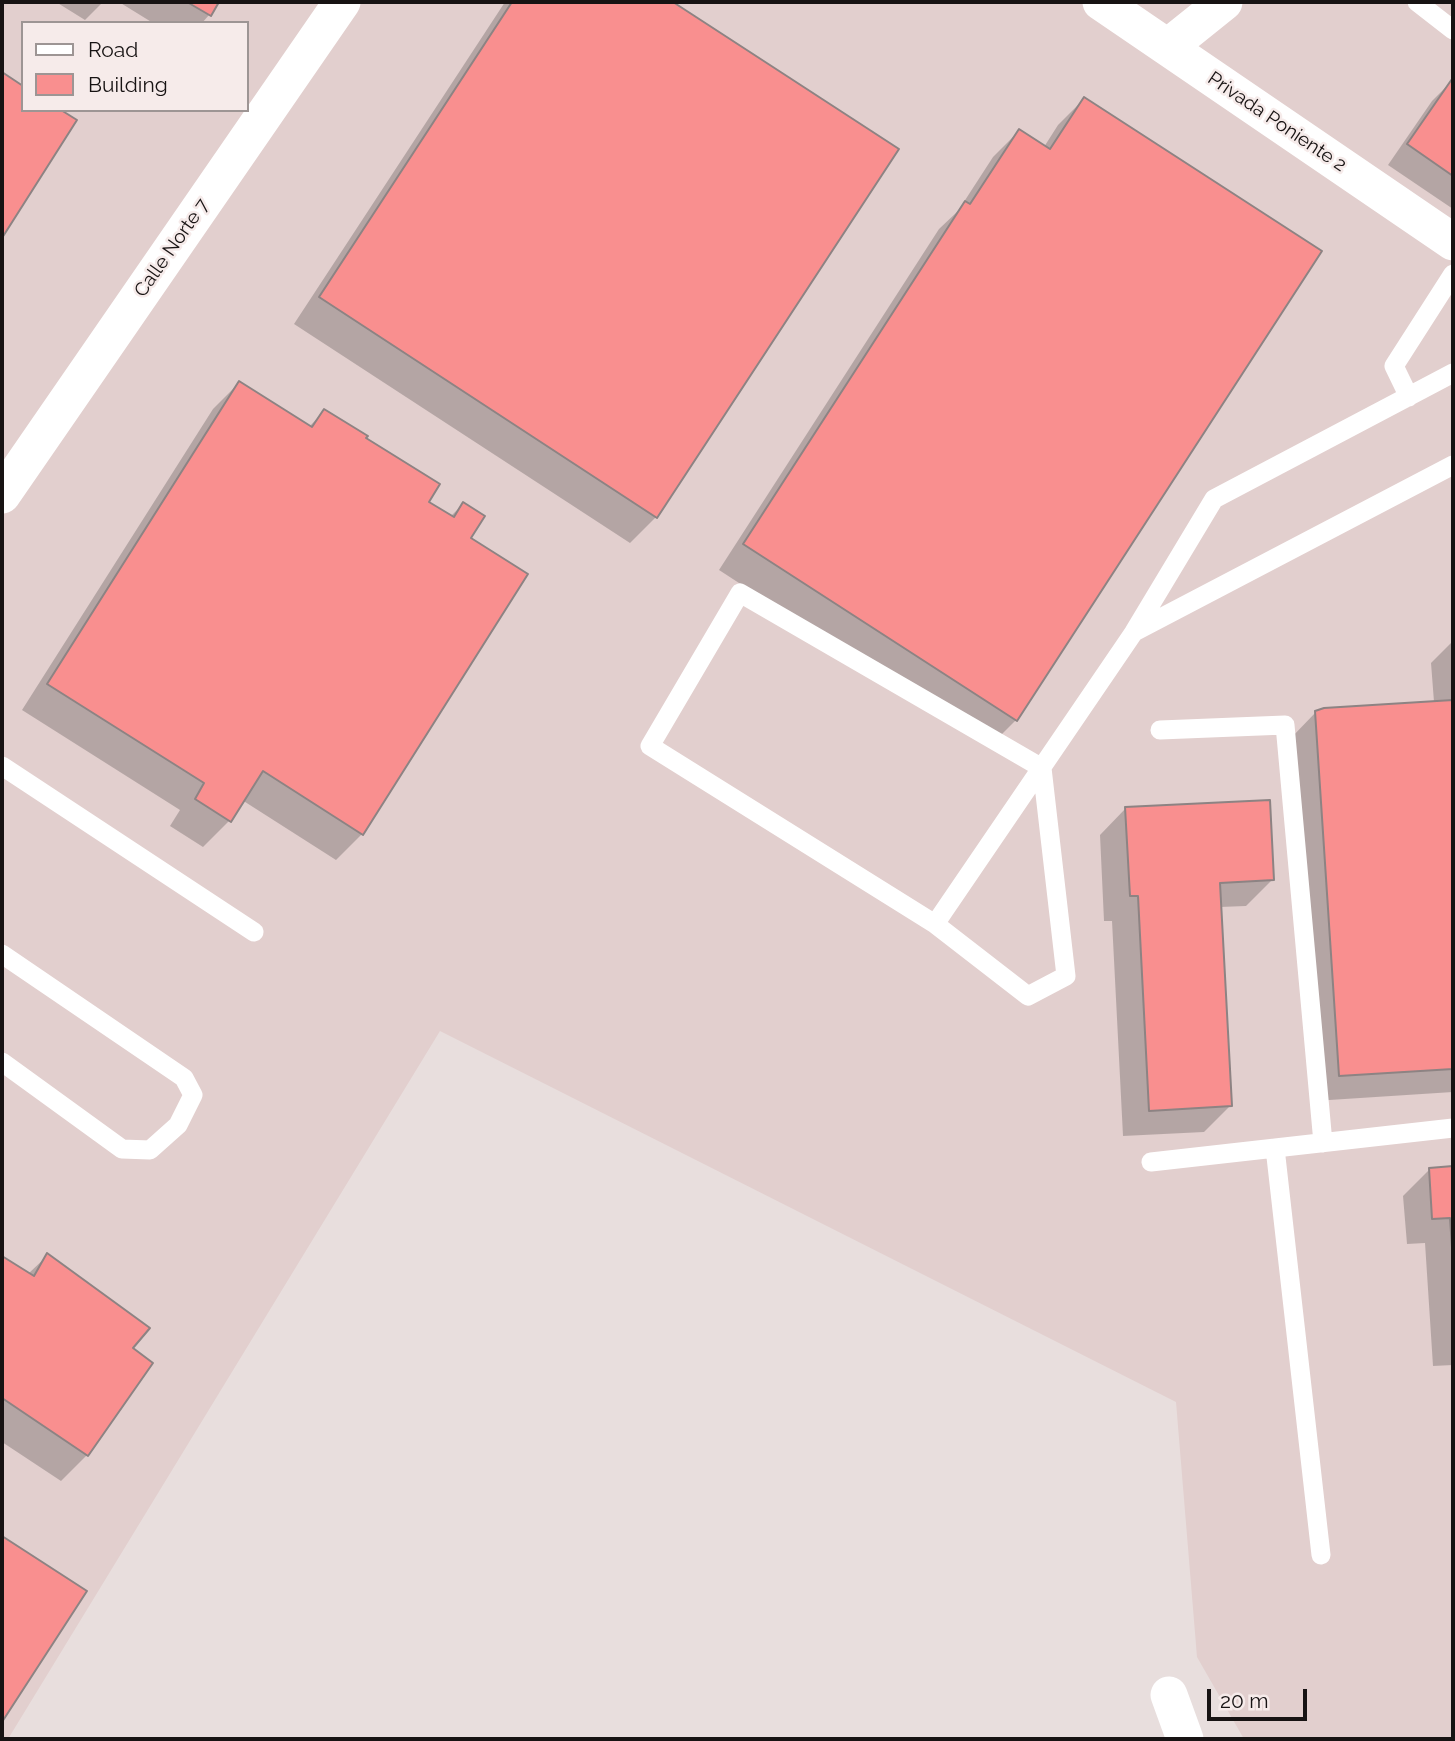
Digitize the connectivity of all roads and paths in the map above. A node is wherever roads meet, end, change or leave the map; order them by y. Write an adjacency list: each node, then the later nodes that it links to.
1 (342, 2): 12 (street, Calle Norte 7)
2 (1101, 2): 6 (street, Privada Poniente 2)
3 (1224, 2): 6 (street)
4 (1417, 2): 5 (lane)
5 (1453, 30)
6 (1168, 47): 7 (street, Privada Poniente 2)
7 (1453, 242)
8 (1453, 274): 10 (lane)
9 (1453, 373): 10 (lane)
10 (1409, 397): 13 (lane)
11 (1453, 466): 13 (lane)
12 (2, 495)
13 (1134, 632): 16 (lane)
14 (1160, 730): 22 (lane)
15 (2, 766): 18 (lane)
16 (1042, 768): 17 (lane); 17 (lane); 17 (lane)
17 (935, 924)
18 (254, 932)
19 (2, 954): 20 (lane)
20 (2, 1062)
21 (1453, 1128): 22 (lane)
22 (1323, 1143): 23 (lane)
23 (1275, 1148): 24 (lane); 25 (lane)
24 (1152, 1162)
25 (1321, 1555)
26 (1169, 1695): 27 (street)
27 (1185, 1739)

